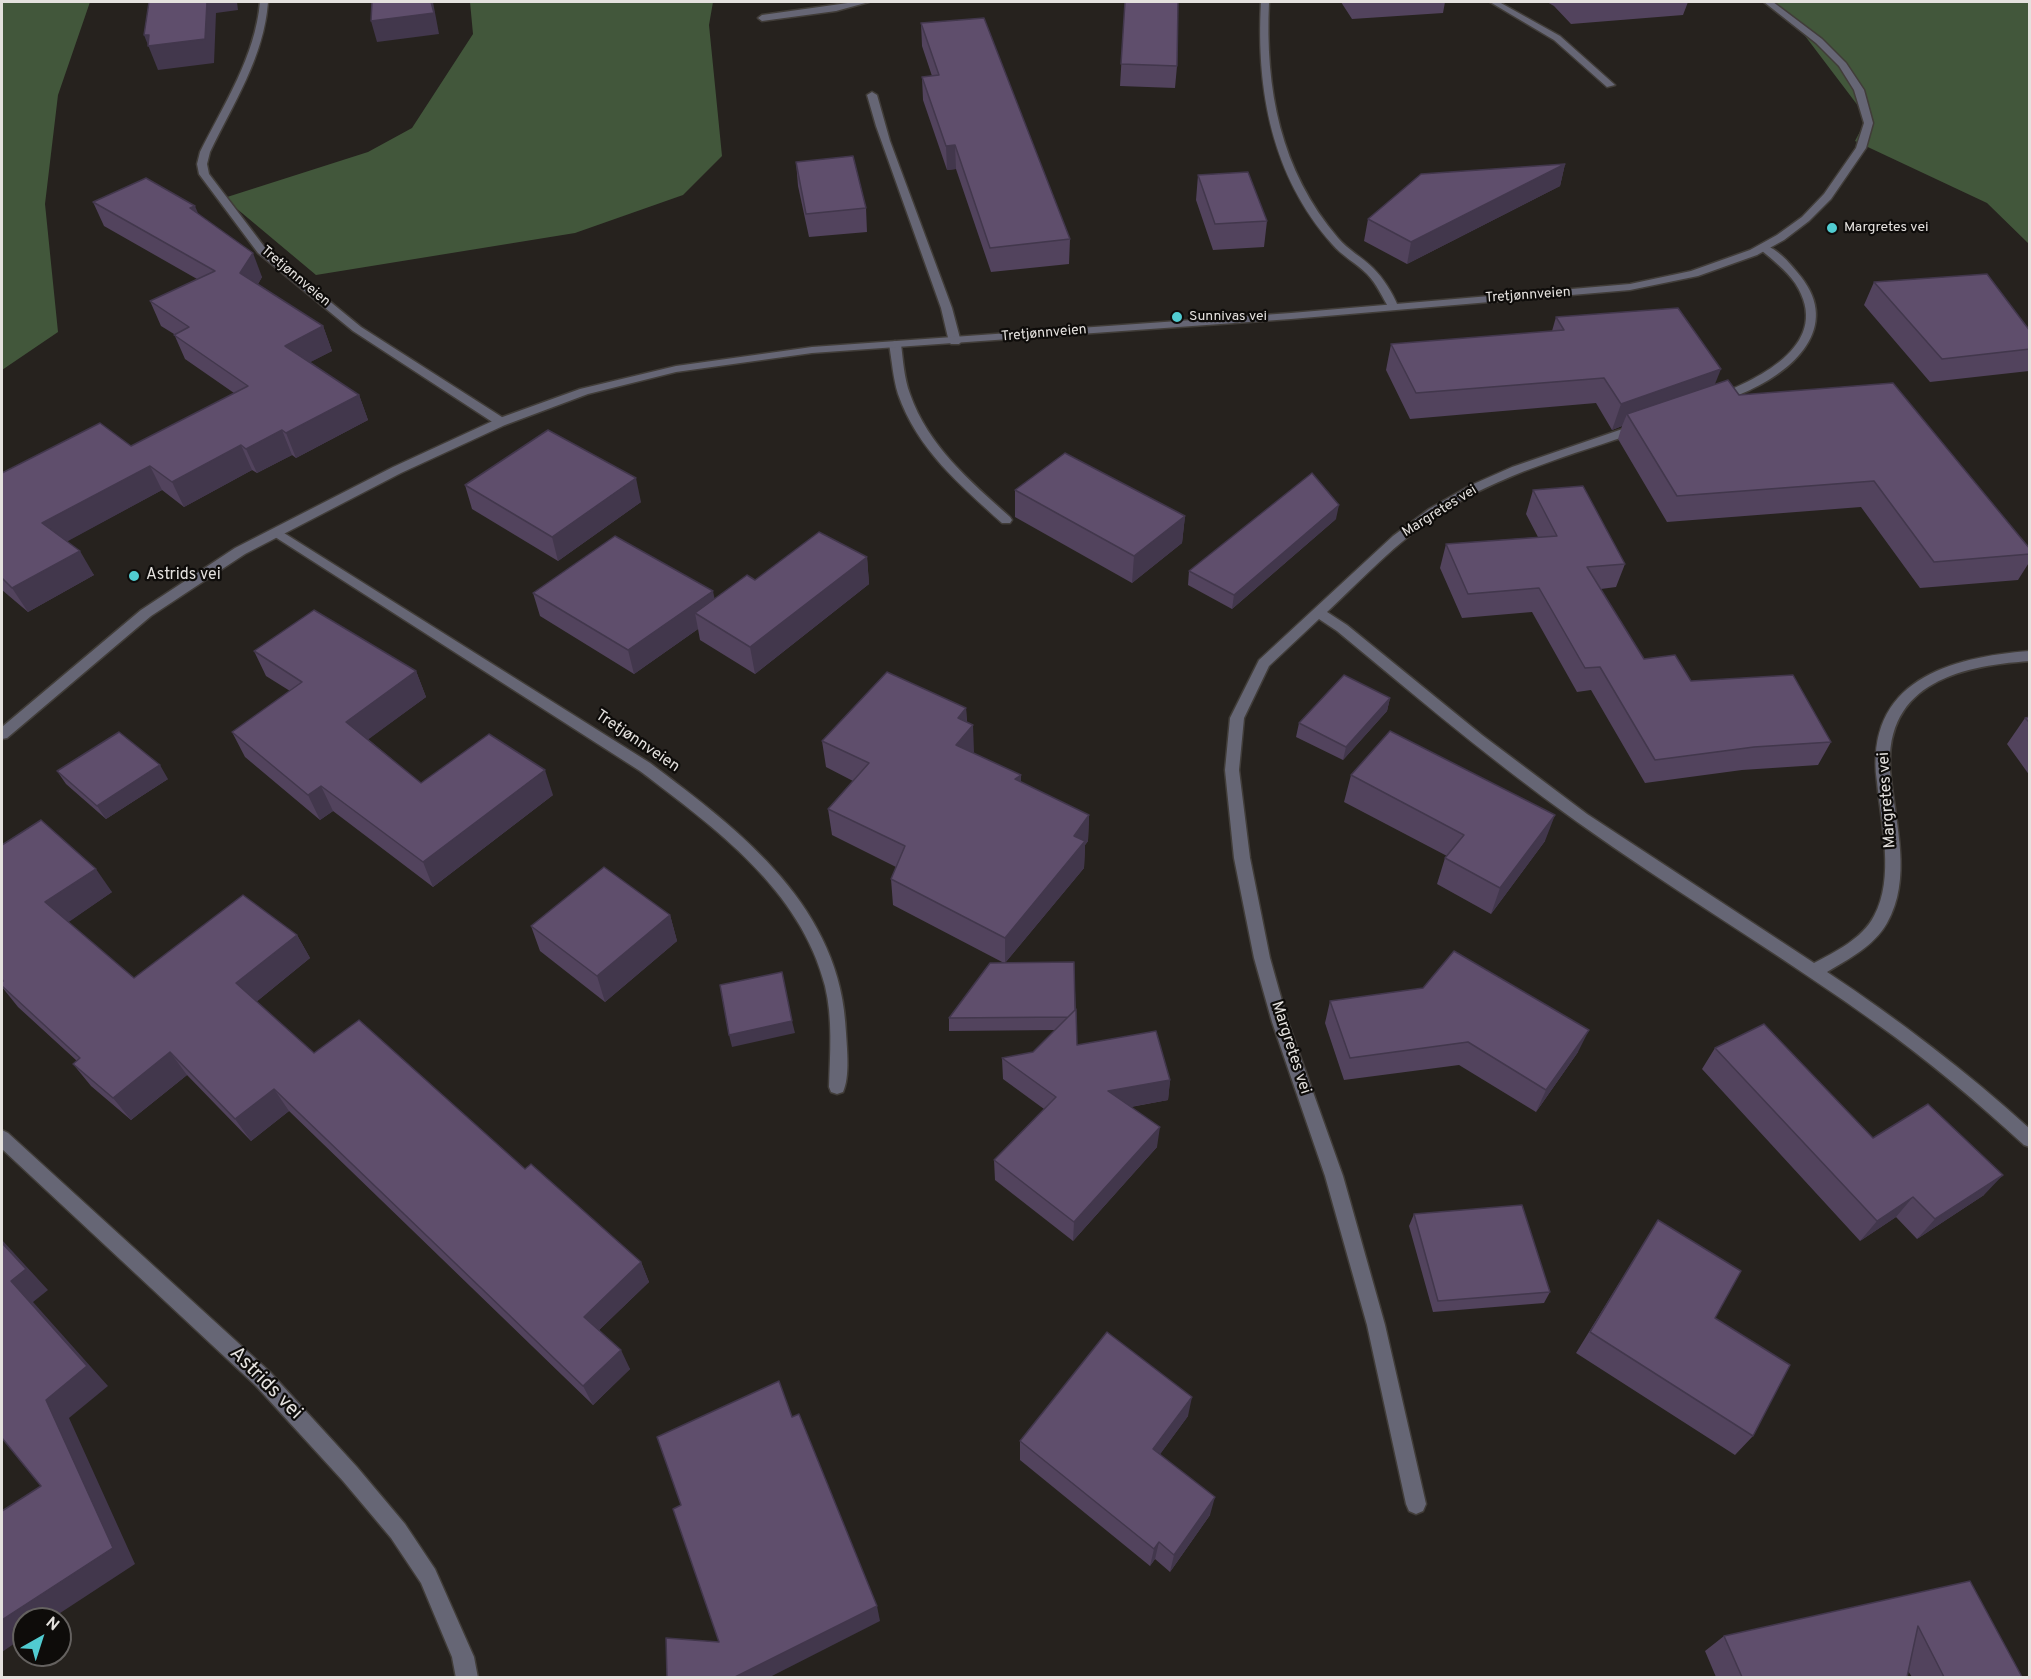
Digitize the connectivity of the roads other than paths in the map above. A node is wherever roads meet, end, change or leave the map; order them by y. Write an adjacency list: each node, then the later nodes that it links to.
1 (264, 2): 14 (street, Tretjønnveien)
2 (865, 2): 6 (street)
3 (1265, 2): 10 (street)
4 (1494, 2): 7 (street)
5 (1768, 2): 9 (street, Tretjønnveien)
6 (762, 18)
7 (1610, 85)
8 (872, 95): 11 (street)
9 (1765, 248): 10 (street, Tretjønnveien); 13 (street)
10 (1393, 306): 11 (street, Tretjønnveien)
11 (955, 342): 12 (street, Tretjønnveien)
12 (895, 344): 14 (street, Tretjønnveien); 16 (street)
13 (1704, 404)
14 (501, 422): 17 (street, Tretjønnveien)
15 (1651, 423): 18 (street, Margretes vei)
16 (1006, 520)
17 (276, 532): 20 (street, Tretjønnveien); 22 (street, Tretjønnveien)
18 (1319, 613): 21 (street); 25 (street, Margretes vei)
19 (2030, 656): 21 (street, Margretes vei)
20 (2, 734)
21 (1814, 971): 24 (street)
22 (837, 1087)
23 (2, 1138): 26 (street, Astrids vei)
24 (2030, 1140)
25 (1416, 1504)
26 (467, 1677)

